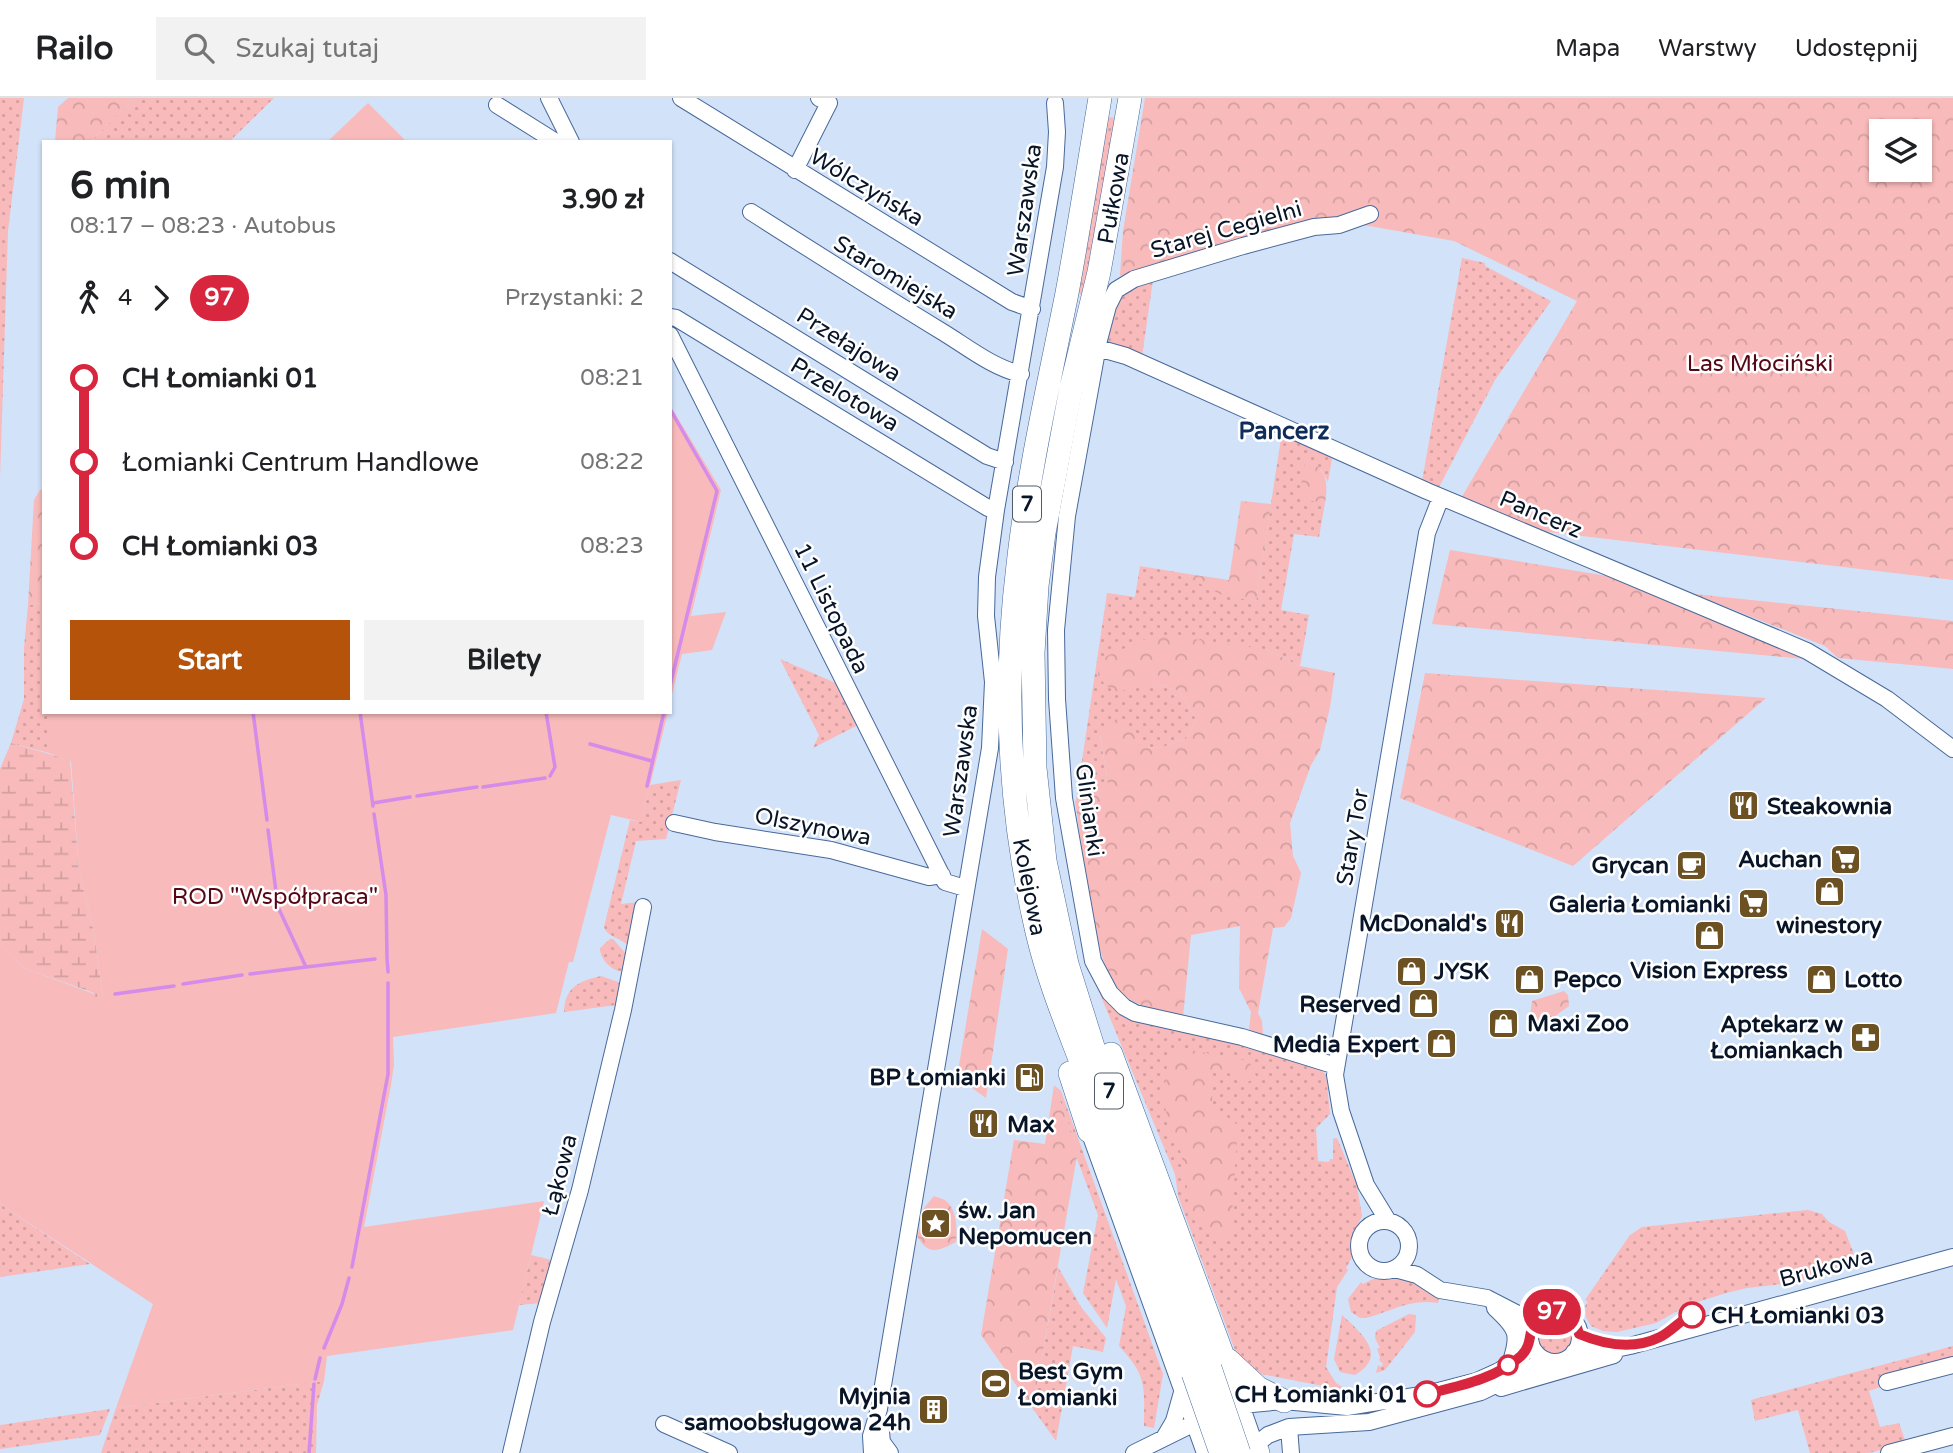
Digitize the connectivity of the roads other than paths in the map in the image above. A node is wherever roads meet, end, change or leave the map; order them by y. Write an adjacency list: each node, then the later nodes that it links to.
1 (549, 98): 9 (street)
2 (681, 98): 10 (street, Wólczyńska)
3 (819, 98): 10 (street)
4 (1100, 98): 14 (highway, Pułkowa / 7)
5 (1129, 98): 15 (highway, Pułkowa / 7)
6 (1054, 100): 16 (street, Warszawska)
7 (497, 105): 8 (street)
8 (553, 140)
9 (570, 140)
10 (795, 170): 16 (street, Wólczyńska)
11 (751, 212): 20 (street, Staromiejska)
12 (1370, 214): 19 (street, Starej Cegielni)
13 (672, 262): 21 (street, Przełajowa)
14 (1066, 295): 29 (highway, Kolejowa / 7)
15 (1093, 298): 48 (highway, Kolejowa / 7)
16 (1032, 309): 20 (street, Warszawska)
17 (672, 317): 23 (street, Przelotowa)
18 (672, 339): 26 (street, 11 Listopada)
19 (1098, 348): 22 (street, Pancerz); 30 (street, Glinianki)
20 (1021, 374): 21 (street, Warszawska)
21 (1005, 463): 23 (street, Warszawska)
22 (1441, 497): 24 (street, Pancerz); 30 (street, Stary Tor)
23 (996, 510): 27 (street, Warszawska)
24 (1953, 749)
25 (674, 822): 26 (street, Olszynowa)
26 (942, 876): 27 (street)
27 (965, 888): 53 (street, Warszawska)
28 (643, 907): 60 (street, Łąkowa)
29 (1055, 998): 31 (highway); 48 (highway, Kolejowa / 7)
30 (1336, 1066): 32 (street, Stary Tor)
31 (1089, 1131): 48 (street)
32 (1366, 1185): 33 (street, Stary Tor); 34 (street, Stary Tor)
33 (1388, 1221): 34 (street); 35 (street)
34 (1368, 1227): 37 (street)
35 (1410, 1250): 37 (street); 38 (street)
36 (1953, 1258): 43 (street, Brukowa)
37 (1395, 1269): 38 (street)
38 (1466, 1294): 39 (street)
39 (1483, 1297): 40 (street); 42 (street); 46 (street)
40 (1545, 1314): 41 (street); 42 (street)
41 (1579, 1334): 43 (street, Brukowa); 44 (street)
42 (1531, 1337): 45 (street); 46 (street)
43 (1630, 1346): 44 (street, Brukowa); 50 (street)
44 (1574, 1352): 45 (street)
45 (1546, 1360): 50 (street)
46 (1510, 1364): 51 (street)
47 (1953, 1365): 49 (street)
48 (1202, 1371): 51 (highway); 52 (highway); 54 (street); 58 (street); 59 (highway, Kolejowa / 7, bridge); 66 (highway, Kolejowa / 7, bridge)
49 (1887, 1382)
50 (1492, 1389): 56 (street)
51 (1284, 1401): 52 (street)
52 (1241, 1405): 54 (street); 59 (street)
53 (878, 1409): 62 (street, Warszawska); 63 (street, Warszawska)
54 (1195, 1423): 58 (street); 65 (street)
55 (664, 1424): 61 (street)
56 (1289, 1427): 59 (street); 67 (street)
57 (1953, 1436): 68 (street)
58 (1164, 1438): 64 (street)
59 (1249, 1451)
60 (511, 1453)
61 (729, 1453)
62 (872, 1453)
63 (890, 1453)
64 (1134, 1453)
65 (1205, 1453)
66 (1221, 1453)
67 (1291, 1453)
68 (1889, 1453)

